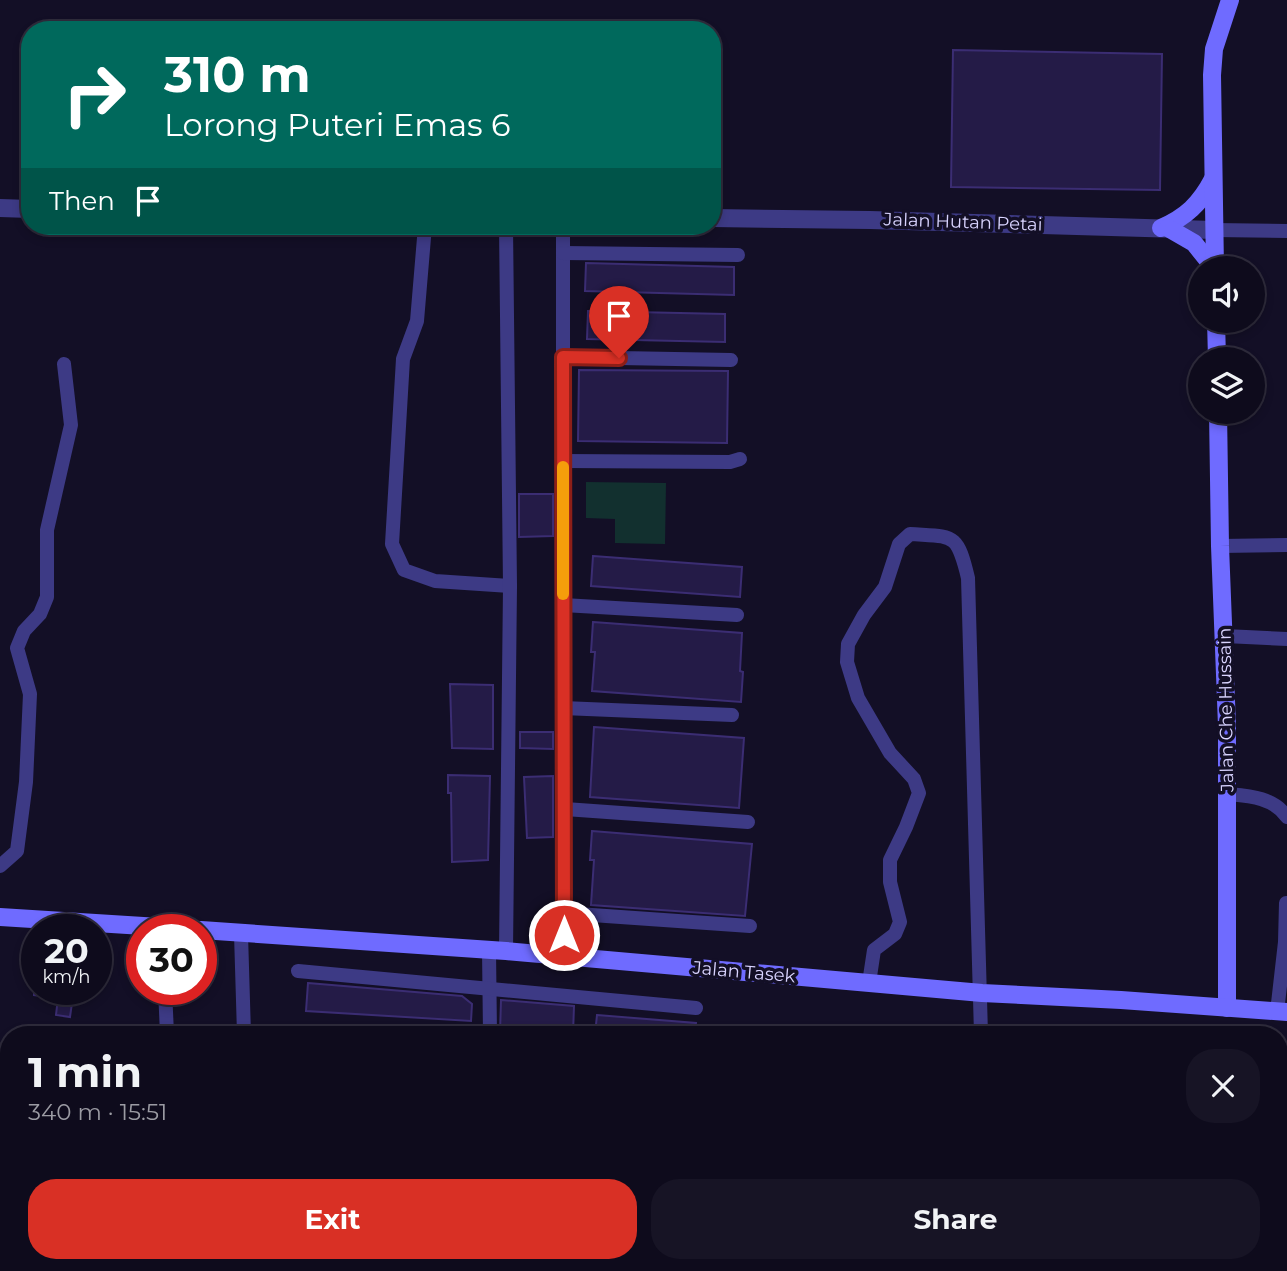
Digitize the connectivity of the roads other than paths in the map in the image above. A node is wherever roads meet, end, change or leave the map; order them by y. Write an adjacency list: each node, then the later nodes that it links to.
1 (1230, 0): 2 (main road)
2 (1213, 178): 6 (main road); 7 (main road)
3 (0, 208): 4 (street)
4 (21, 209)
5 (721, 218): 6 (street, Jalan Hutan Petai)
6 (1165, 228): 7 (street, Jalan Hutan Petai); 14 (main road)
7 (1214, 230): 8 (street); 15 (main road)
8 (1287, 232)
9 (424, 235): 24 (street)
10 (506, 235): 24 (street)
11 (563, 235): 12 (street)
12 (563, 253): 13 (street); 16 (street)
13 (738, 255)
14 (1205, 256)
15 (1215, 256)
16 (563, 357): 17 (street); 21 (street)
17 (731, 360)
18 (64, 364): 35 (street)
19 (1218, 424): 23 (main road, Jalan Che Hussain)
20 (740, 459): 21 (street)
21 (563, 461): 25 (street)
22 (1287, 545): 23 (street)
23 (1220, 546): 27 (main road, Jalan Che Hussain)
24 (510, 586): 43 (street)
25 (563, 605): 26 (street); 29 (street)
26 (737, 615)
27 (1225, 636): 28 (street); 31 (main road, Jalan Che Hussain)
28 (1287, 639)
29 (563, 708): 30 (street); 32 (street)
30 (732, 715)
31 (1227, 794): 33 (street); 51 (main road, Jalan Che Hussain)
32 (565, 809): 34 (street); 37 (street)
33 (1287, 817)
34 (748, 821)
35 (0, 866)
36 (1286, 903): 52 (street)
37 (564, 913): 40 (street); 44 (street)
38 (0, 917): 39 (main road)
39 (126, 925)
40 (750, 926)
41 (217, 932): 42 (main road, Jalan Tasek)
42 (241, 934): 43 (main road, Jalan Tasek); 54 (street)
43 (498, 951): 44 (main road, Jalan Tasek); 47 (street)
44 (564, 956): 46 (main road, Jalan Tasek)
45 (298, 971): 47 (street)
46 (869, 983): 48 (main road, Jalan Tasek); 48 (street)
47 (489, 989): 50 (street); 55 (street)
48 (982, 993): 51 (main road, Jalan Tasek); 56 (street)
49 (166, 1005): 53 (street)
50 (696, 1008)
51 (1227, 1009): 52 (main road, Jalan Tasek)
52 (1282, 1012)
53 (167, 1026)
54 (244, 1026)
55 (490, 1026)
56 (981, 1026)

